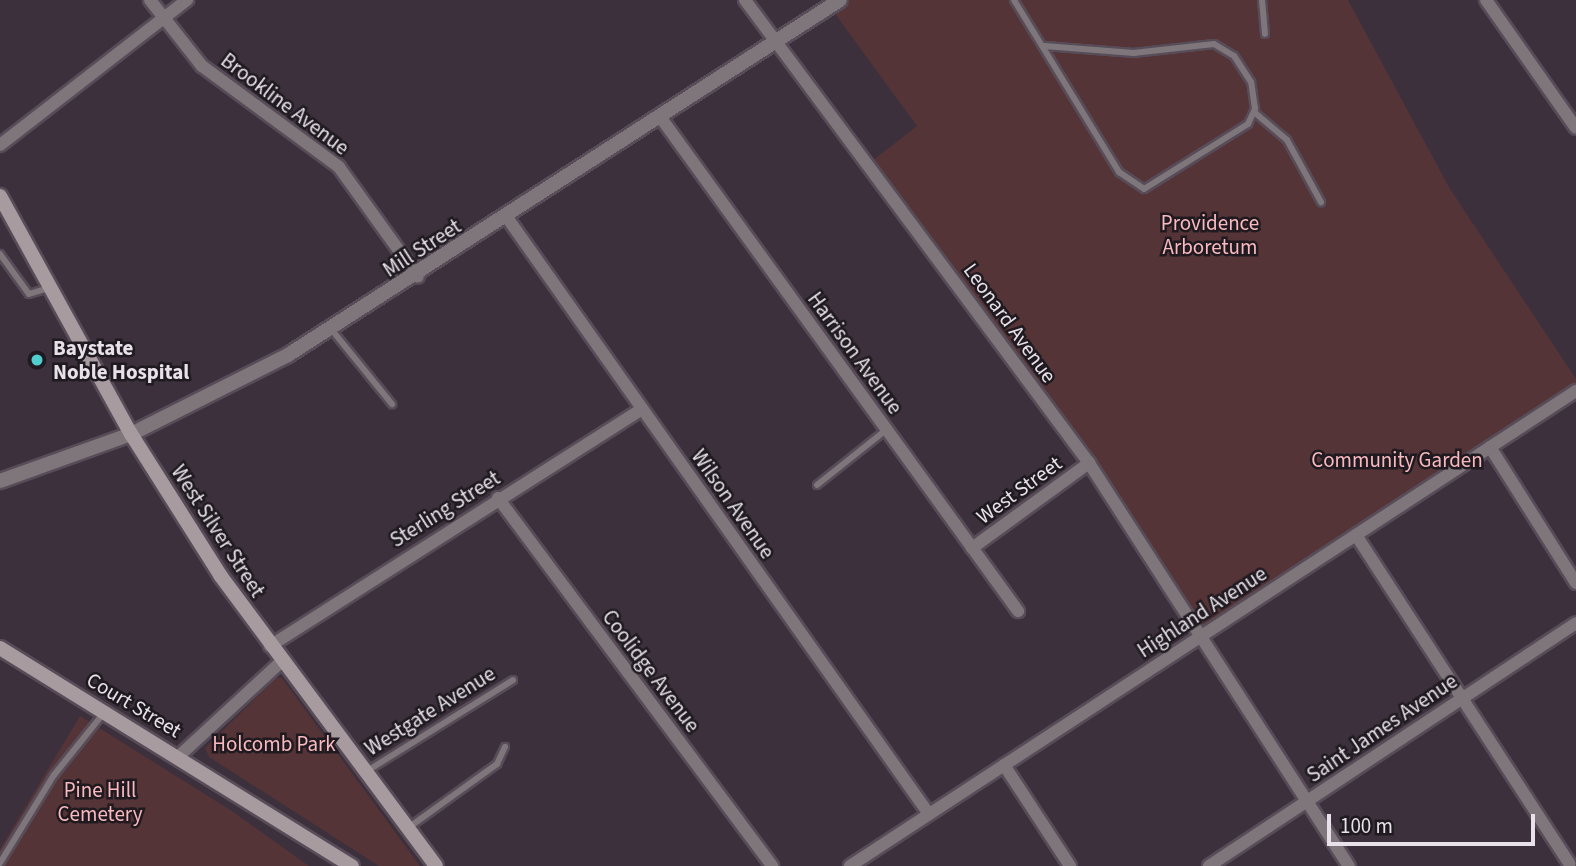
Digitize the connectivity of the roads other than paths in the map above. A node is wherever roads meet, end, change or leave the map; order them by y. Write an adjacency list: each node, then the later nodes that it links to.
1 (150, 0): 8 (street, Brookline Avenue)
2 (187, 0): 8 (street)
3 (745, 0): 10 (street, Leonard Avenue)
4 (840, 0): 10 (street, Mill Street)
5 (1014, 0): 11 (lane)
6 (1262, 0): 9 (lane)
7 (1486, 0): 14 (street)
8 (160, 22): 15 (street); 20 (street, Brookline Avenue)
9 (1265, 34)
10 (777, 41): 13 (street, Mill Street); 29 (street, Leonard Avenue)
11 (1044, 46): 12 (lane); 12 (lane)
12 (1254, 112): 17 (lane)
13 (661, 118): 18 (street, Mill Street); 26 (street, Harrison Avenue)
14 (1576, 128)
15 (0, 145)
16 (0, 195): 21 (main road, West Silver Street)
17 (1321, 202)
18 (506, 216): 20 (street, Mill Street); 25 (street, Wilson Avenue)
19 (0, 254): 21 (lane)
20 (418, 277): 22 (street, Mill Street)
21 (50, 287): 27 (main road, West Silver Street)
22 (331, 329): 24 (lane); 27 (street, Mill Street)
23 (1576, 391): 28 (street, Highland Avenue)
24 (391, 404)
25 (642, 409): 32 (street, Sterling Street); 50 (street, Wilson Avenue)
26 (886, 429): 31 (lane); 34 (street, Harrison Avenue)
27 (131, 435): 30 (street, Mill Street); 39 (main road, West Silver Street)
28 (1490, 447): 33 (street, Highland Avenue); 35 (street)
29 (1089, 463): 34 (street, West Street); 38 (street, Leonard Avenue)
30 (0, 481)
31 (817, 485)
32 (498, 498): 39 (street, Sterling Street); 56 (street, Coolidge Avenue)
33 (1356, 535): 38 (street, Highland Avenue); 43 (street)
34 (972, 548): 36 (street, Harrison Avenue)
35 (1576, 583)
36 (1018, 611)
37 (1576, 623): 43 (street, Saint James Avenue)
38 (1201, 637): 47 (street, Highland Avenue); 49 (street, Leonard Avenue)
39 (271, 646): 41 (main road, West Silver Street)
40 (0, 648): 44 (main road, Court Street)
41 (281, 662): 46 (street); 48 (main road, West Silver Street)
42 (513, 680): 48 (lane, Westgate Avenue)
43 (1462, 698): 49 (street, Saint James Avenue); 54 (street)
44 (104, 712): 46 (main road, Court Street); 53 (lane)
45 (505, 747): 51 (lane)
46 (179, 756): 55 (main road, Court Street)
47 (1004, 765): 50 (street, Highland Avenue); 58 (street)
48 (366, 772): 51 (main road, West Silver Street)
49 (1307, 801): 59 (street, Saint James Avenue); 60 (street, Leonard Avenue)
50 (929, 814): 57 (street, Highland Avenue)
51 (408, 828): 52 (main road, West Silver Street)
52 (432, 862)
53 (0, 863)
54 (1570, 864)
55 (352, 866)
56 (772, 866)
57 (850, 866)
58 (1070, 866)
59 (1209, 866)
60 (1349, 866)

